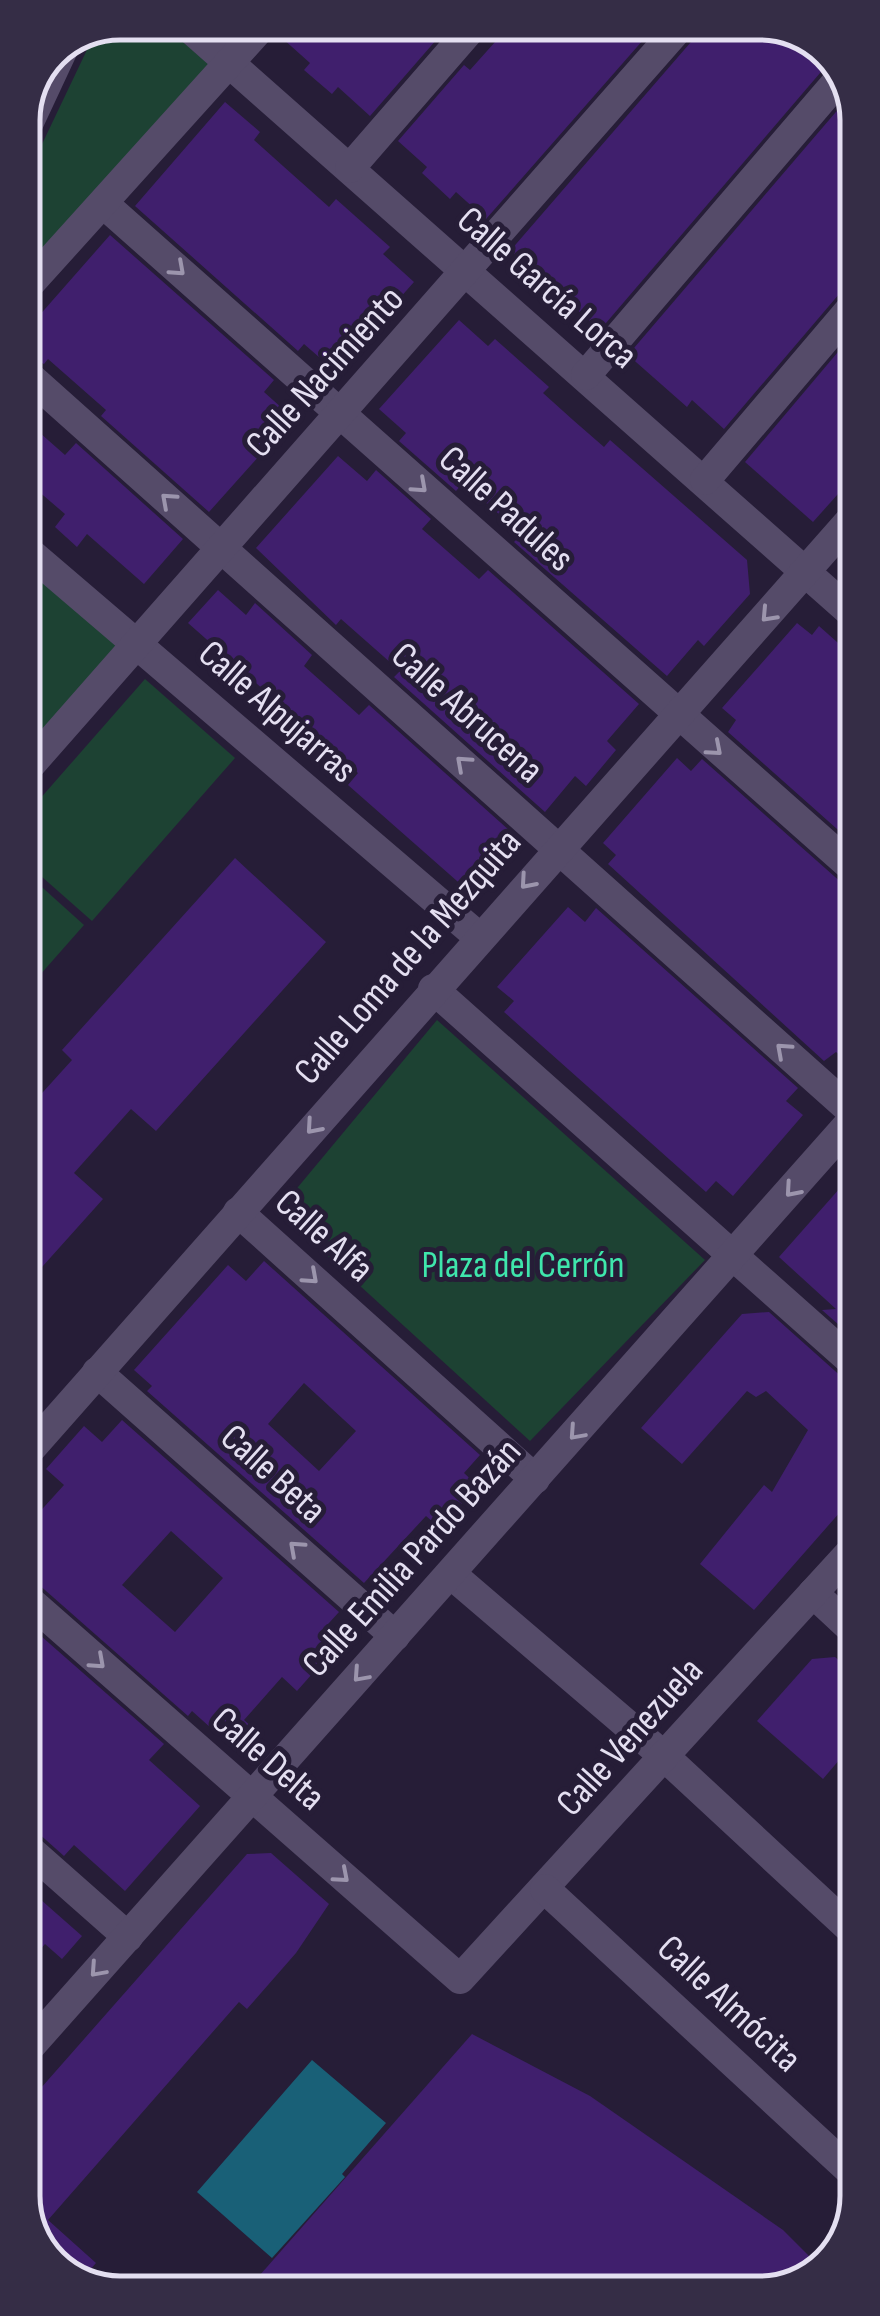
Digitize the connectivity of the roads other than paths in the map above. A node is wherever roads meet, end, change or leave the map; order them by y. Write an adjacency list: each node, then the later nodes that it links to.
1 (205, 40): 5 (street, Calle García Lorca)
2 (249, 40): 5 (street)
3 (461, 40): 7 (street)
4 (668, 40): 9 (street, Calle Nacimiento)
5 (230, 62): 7 (street, Calle García Lorca); 8 (street)
6 (833, 87): 12 (street)
7 (350, 168): 9 (street, Calle García Lorca)
8 (105, 205): 10 (street); 14 (street, Calle Padules, one-way to 14)
9 (468, 272): 12 (street, Calle García Lorca); 14 (street, Calle Nacimiento)
10 (40, 273)
11 (840, 321): 15 (street)
12 (586, 375): 15 (street, Calle García Lorca)
13 (40, 386): 17 (street, Calle Abrucena, one-way to 13)
14 (341, 415): 17 (street, Calle Nacimiento); 22 (street, Calle Padules, one-way to 22)
15 (705, 480): 19 (street, Calle García Lorca)
16 (840, 533): 19 (street, Calle Loma de la Mezquita)
17 (222, 548): 21 (street, Calle Nacimiento); 24 (street, Calle Abrucena, one-way to 17)
18 (40, 561): 21 (street, Calle Alpujarras)
19 (806, 574): 20 (street, Calle García Lorca); 22 (street, Calle Loma de la Mezquita, one-way to 22)
20 (840, 603)
21 (137, 644): 23 (street, Calle Nacimiento); 26 (street, Calle Alpujarras)
22 (674, 714): 24 (street, Calle Loma de la Mezquita); 25 (street, Calle Padules, one-way to 25)
23 (40, 754)
24 (557, 847): 26 (street, Calle Loma de la Mezquita, one-way to 26); 28 (street, Calle Abrucena, one-way to 24)
25 (840, 857)
26 (479, 938): 27 (street, Calle Loma de la Mezquita)
27 (433, 989): 30 (street, Calle Loma de la Mezquita, one-way to 30); 31 (street)
28 (840, 1101)
29 (840, 1133): 31 (street, Calle Emilia Pardo Bazán, one-way to 31)
30 (238, 1212): 33 (street, Calle Loma de la Mezquita); 35 (street, Calle Alfa, one-way to 35)
31 (734, 1256): 32 (street); 35 (street, Calle Emilia Pardo Bazán, one-way to 35)
32 (840, 1351)
33 (98, 1372): 34 (street, Calle Loma de la Mezquita); 41 (street, Calle Beta, one-way to 33)
34 (40, 1437)
35 (535, 1479): 37 (street, Calle Emilia Pardo Bazán)
36 (840, 1564): 38 (street, Calle Venezuela)
37 (452, 1574): 41 (street, Calle Emilia Pardo Bazán); 42 (street)
38 (813, 1594): 40 (street); 42 (street, Calle Venezuela)
39 (40, 1610): 43 (street, Calle Delta, one-way to 43)
40 (840, 1619)
41 (396, 1636): 43 (street, Calle Emilia Pardo Bazán, one-way to 43)
42 (665, 1757): 45 (street, Calle Venezuela); 46 (street)
43 (251, 1798): 47 (street, Calle Emilia Pardo Bazán); 48 (street, Calle Delta, one-way to 48)
44 (40, 1858): 47 (street)
45 (546, 1889): 48 (street, Calle Venezuela); 50 (street, Calle Almócita)
46 (840, 1919)
47 (128, 1936): 49 (street, Calle Emilia Pardo Bazán, one-way to 49)
48 (460, 1979)
49 (40, 2035)
50 (840, 2159)

